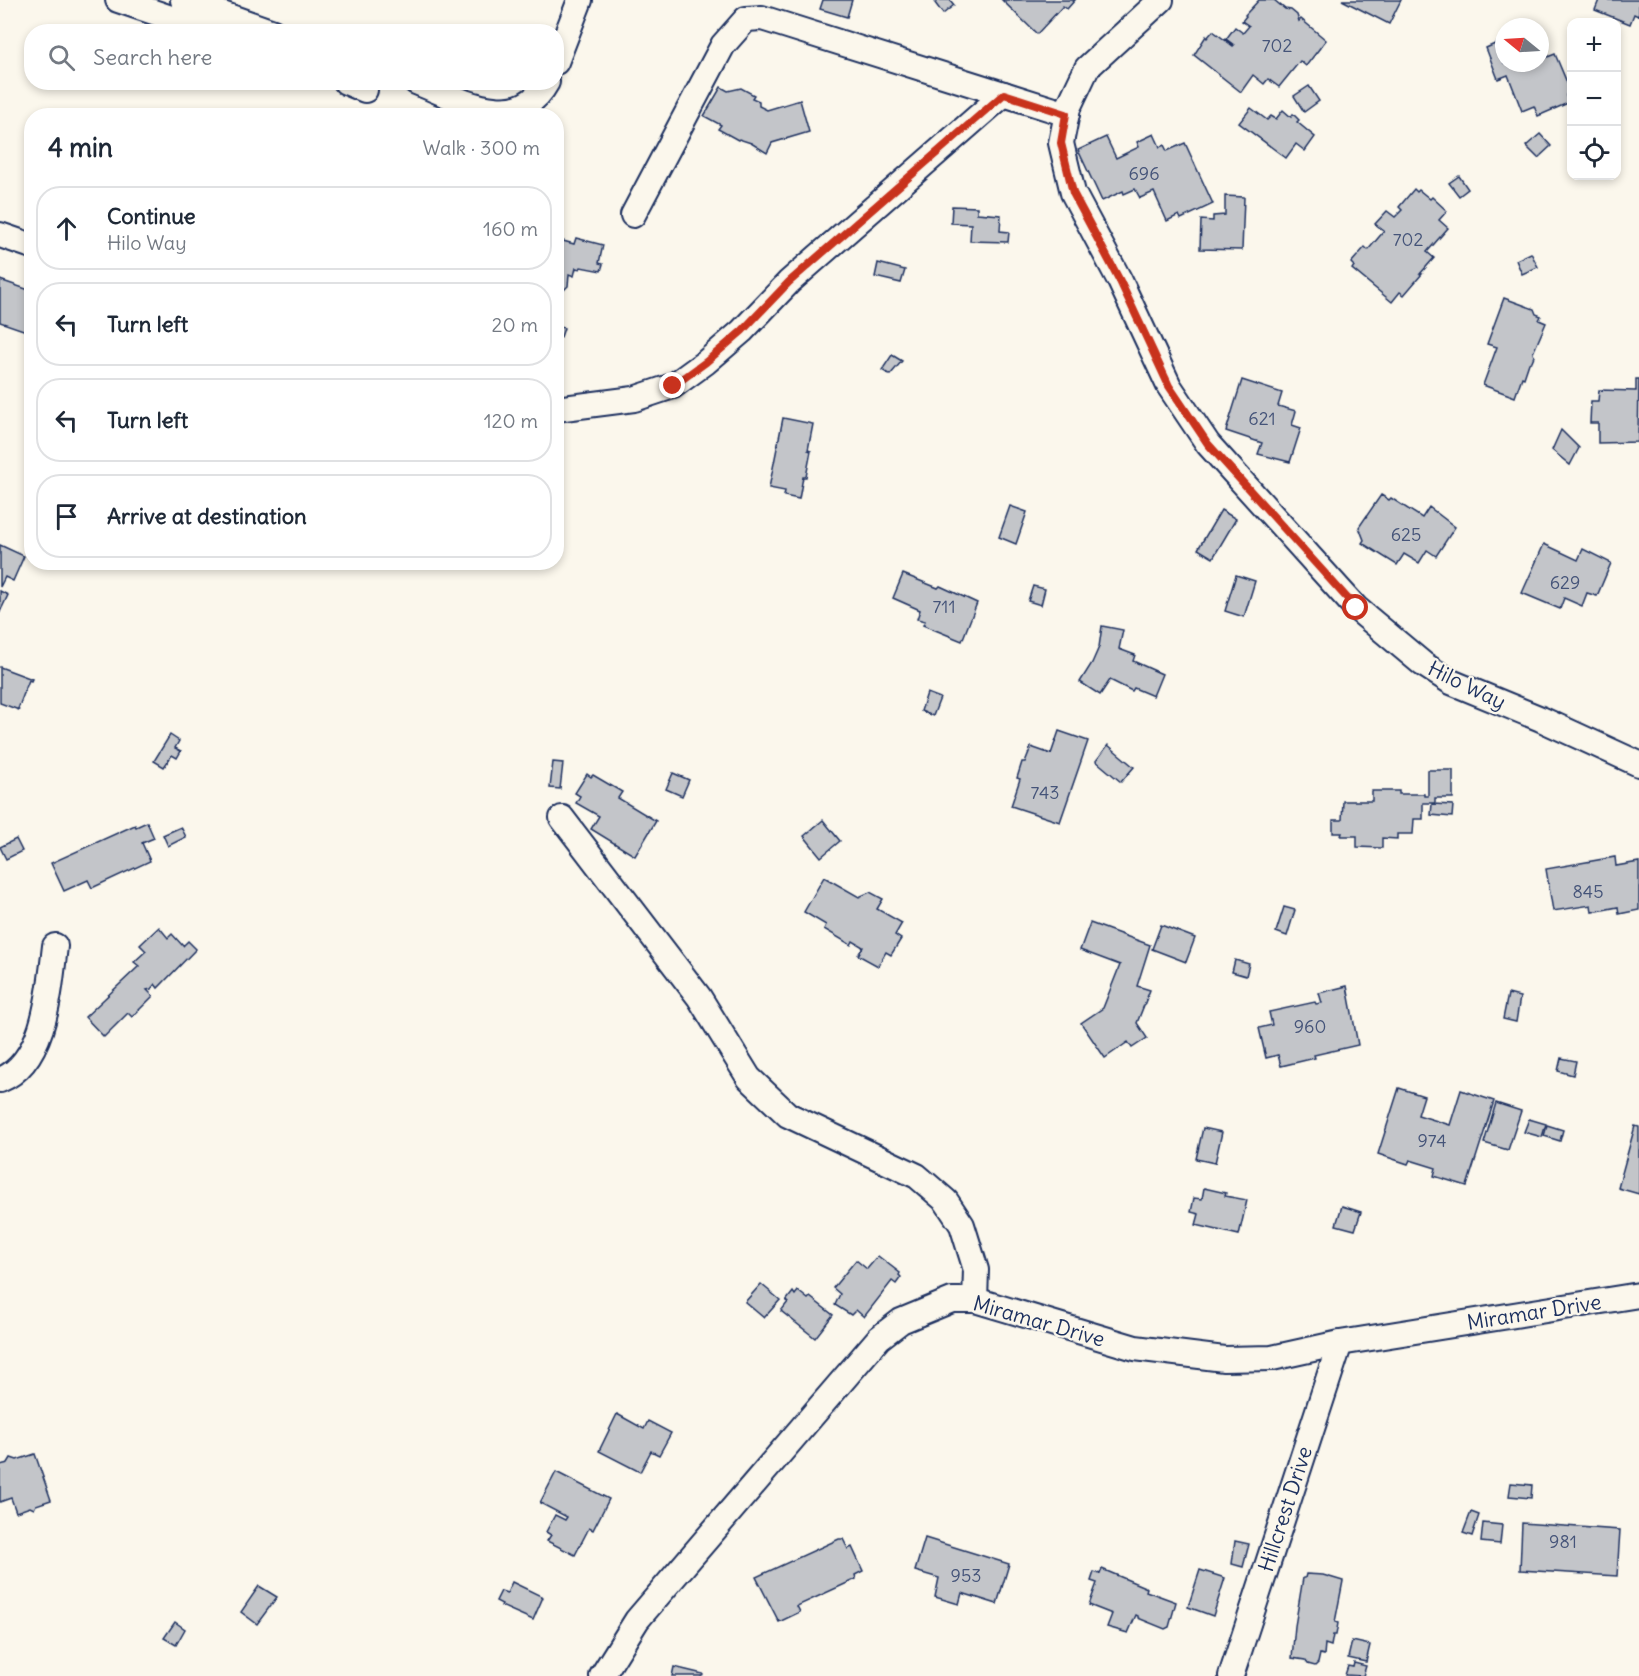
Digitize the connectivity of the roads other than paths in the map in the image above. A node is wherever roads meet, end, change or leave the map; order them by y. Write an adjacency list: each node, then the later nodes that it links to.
1 (118, 0): 5 (street)
2 (183, 0): 6 (street)
3 (580, 0): 7 (street)
4 (1161, 0): 13 (street, Hilo Way)
5 (188, 24)
6 (250, 24)
7 (564, 41)
8 (437, 90): 11 (street)
9 (543, 90): 12 (street)
10 (1004, 94): 13 (street); 14 (street); 17 (street)
11 (483, 108)
12 (518, 108)
13 (1066, 114): 18 (street, Hilo Way)
14 (633, 215)
15 (0, 235): 16 (street)
16 (24, 243)
17 (564, 408)
18 (1639, 764)
19 (562, 818): 23 (street)
20 (55, 946): 21 (street)
21 (0, 1080)
22 (1639, 1295): 24 (street, Miramar Drive)
23 (975, 1299): 24 (street, Miramar Drive); 25 (street, Miramar Drive)
24 (1340, 1343): 26 (street, Hillcrest Drive)
25 (602, 1676)
26 (1230, 1676)

